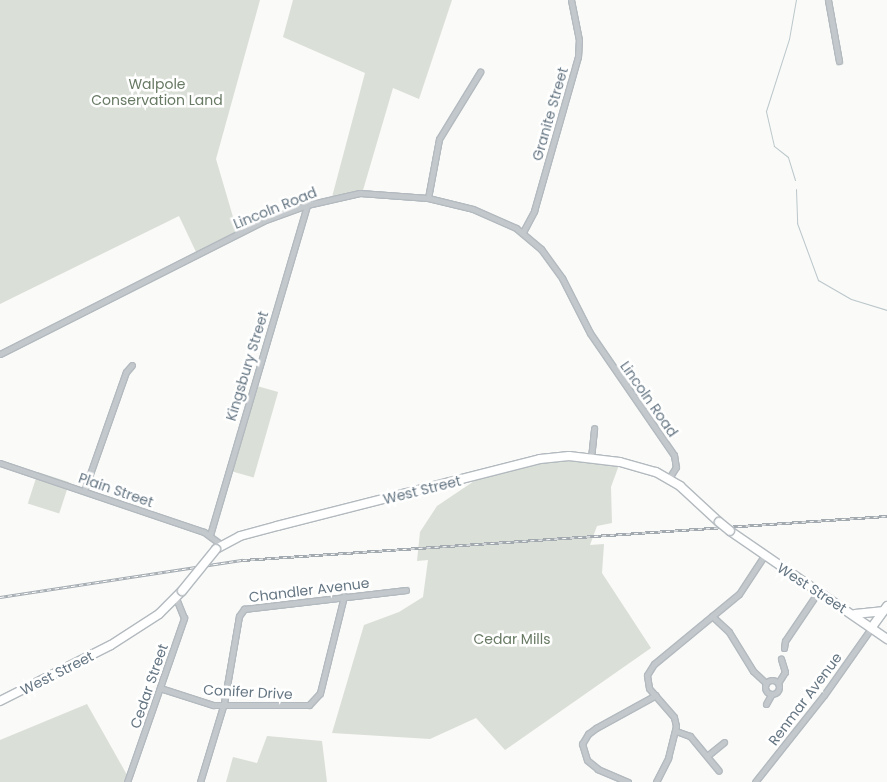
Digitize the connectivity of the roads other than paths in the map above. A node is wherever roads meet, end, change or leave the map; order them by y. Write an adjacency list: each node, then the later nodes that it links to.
1 (571, 0): 7 (street, Granite Street)
2 (828, 0): 3 (street)
3 (839, 61)
4 (480, 72): 5 (street)
5 (428, 198): 6 (street, Lincoln Road); 7 (street, Lincoln Road)
6 (307, 205): 8 (street, Lincoln Road); 15 (street, Kingsbury Street)
7 (523, 232): 13 (street, Lincoln Road)
8 (0, 354)
9 (132, 365): 14 (street)
10 (594, 428): 11 (street)
11 (590, 458): 13 (main road, West Street); 16 (main road, West Street)
12 (0, 463): 14 (street, Plain Street)
13 (669, 478): 17 (main road, West Street, bridge)
14 (84, 491): 15 (street, Plain Street)
15 (210, 535): 16 (street, Plain Street)
16 (219, 547): 21 (main road, West Street, bridge)
17 (764, 556): 19 (main road, West Street); 24 (street)
18 (406, 590): 20 (street, Chandler Avenue)
19 (818, 592): 23 (main road, West Street); 27 (street)
20 (344, 596): 35 (street, Chandler Avenue); 35 (street, Conifer Drive)
21 (176, 598): 31 (street, Cedar Street); 34 (main road, West Street)
22 (885, 608): 23 (main road); 25 (main road)
23 (853, 614): 25 (main road, West Street)
24 (712, 616): 29 (street); 32 (street)
25 (872, 627): 26 (main road, West Street); 45 (street, Renmar Avenue)
26 (887, 639)
27 (784, 648)
28 (780, 659): 30 (street)
29 (766, 683): 30 (street); 33 (street)
30 (778, 684): 33 (street)
31 (160, 688): 35 (street, Conifer Drive); 41 (street, Cedar Street)
32 (656, 695): 37 (street); 43 (street)
33 (771, 695): 36 (street)
34 (0, 701)
35 (224, 703): 42 (street, Chandler Avenue)
36 (766, 704)
37 (676, 732): 39 (street); 44 (street)
38 (724, 742): 39 (street)
39 (707, 756): 40 (street)
40 (719, 771)
41 (127, 782)
42 (200, 782)
43 (628, 782)
44 (656, 782)
45 (755, 782)

